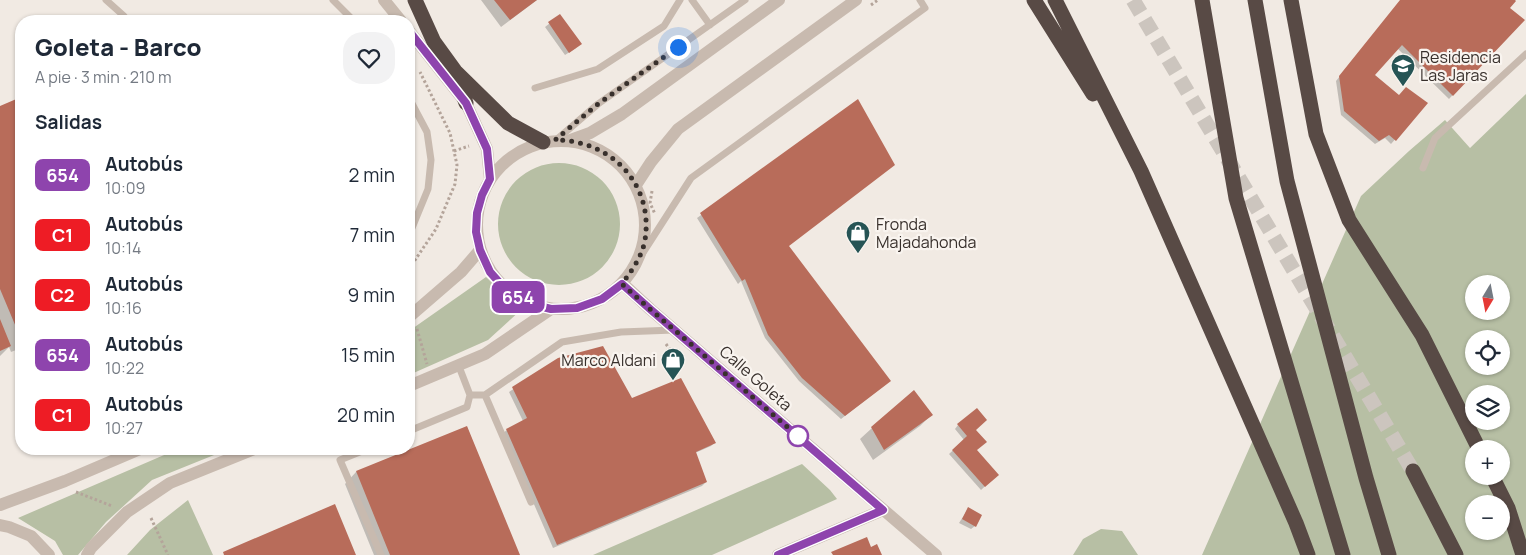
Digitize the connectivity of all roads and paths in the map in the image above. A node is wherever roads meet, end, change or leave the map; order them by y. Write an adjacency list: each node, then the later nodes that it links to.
1 (106, 0): 17 (lane)
2 (333, 0): 18 (lane)
3 (384, 0): 19 (street)
4 (415, 0): 23 (highway)
5 (680, 0): 24 (lane)
6 (692, 0): 20 (lane)
7 (746, 0): 20 (lane)
8 (779, 0): 27 (street)
9 (878, 0): 16 (path)
10 (920, 0): 34 (lane)
11 (1034, 0): 29 (highway)
12 (1055, 0): 29 (highway)
13 (1202, 0): 70 (highway)
14 (1255, 0): 71 (highway)
15 (1291, 0): 50 (highway)
16 (860, 5): 31 (street)
17 (123, 15)
18 (348, 15)
19 (396, 15)
20 (710, 25): 27 (lane)
21 (415, 39): 25 (street)
22 (1526, 54): 28 (lane)
23 (455, 72): 25 (highway); 27 (highway)
24 (535, 88)
25 (466, 103): 30 (street)
26 (415, 109): 33 (lane)
27 (555, 141): 30 (street); 31 (street)
28 (1423, 168)
29 (1142, 171): 69 (highway)
30 (490, 179): 35 (street)
31 (636, 185): 36 (street)
32 (654, 185): 34 (path)
33 (415, 220)
34 (662, 222): 36 (lane)
35 (480, 250): 38 (street); 39 (street)
36 (639, 259): 37 (street)
37 (622, 284): 38 (street); 41 (street, Calle Goleta)
38 (551, 309): 44 (street)
39 (415, 311)
40 (415, 327): 45 (path)
41 (675, 330): 48 (lane); 59 (street, Calle Goleta)
42 (664, 342): 43 (path)
43 (677, 359)
44 (458, 364): 45 (street); 47 (lane)
45 (431, 377): 46 (street)
46 (415, 384)
47 (470, 395): 48 (lane); 49 (lane)
48 (485, 395): 57 (lane)
49 (415, 429)
50 (1474, 440)
51 (126, 455): 55 (street)
52 (239, 455): 60 (street)
53 (352, 455): 66 (lane)
54 (1412, 471): 72 (highway)
55 (65, 481): 58 (street); 60 (path)
56 (1496, 485): 73 (highway)
57 (531, 502)
58 (0, 505)
59 (883, 510): 67 (street); 68 (street, Calle Goleta)
60 (127, 512): 64 (street)
61 (151, 518): 65 (path)
62 (0, 525): 63 (street)
63 (49, 555)
64 (87, 555)
65 (168, 555)
66 (381, 555)
67 (778, 555)
68 (936, 555)
69 (1308, 555)
70 (1343, 555)
71 (1389, 555)
72 (1456, 555)
73 (1523, 555)

